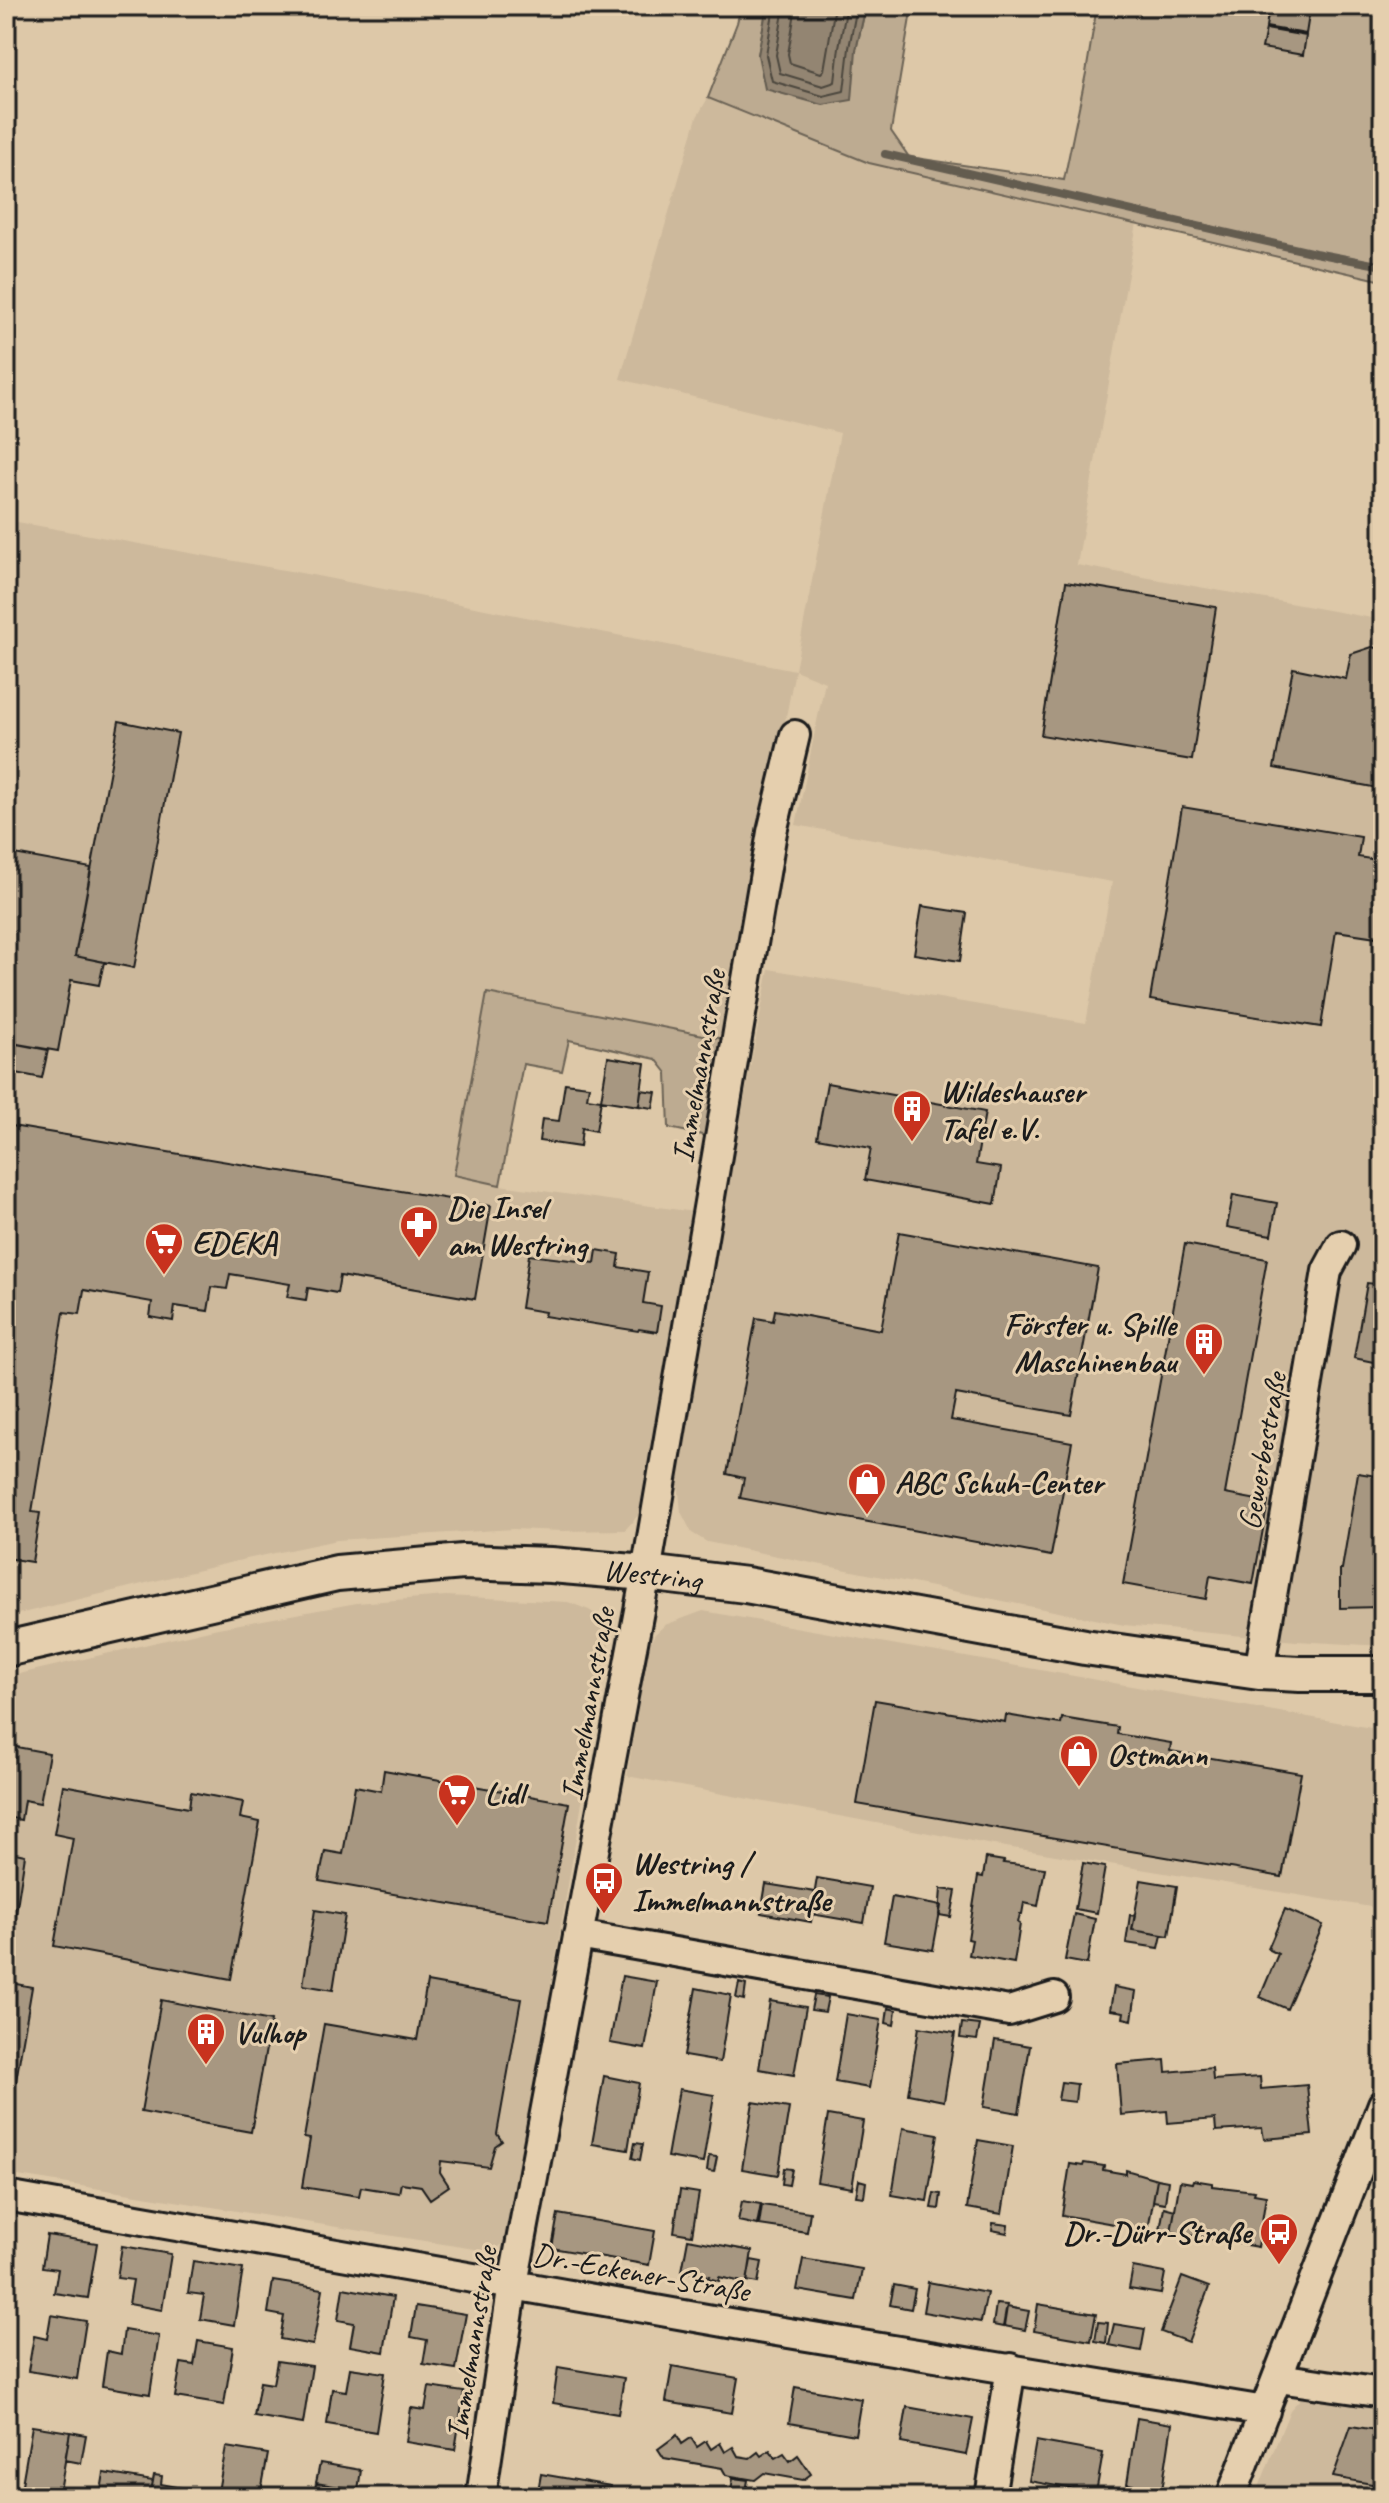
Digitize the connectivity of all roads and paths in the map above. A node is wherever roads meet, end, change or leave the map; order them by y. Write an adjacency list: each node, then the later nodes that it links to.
1 (795, 735): 3 (street, Immelmannstraße)
2 (1341, 1245): 5 (street, Gewerbestraße)
3 (646, 1573): 4 (main road, Westring); 5 (main road, Westring); 9 (street, Immelmannstraße)
4 (6, 1649)
5 (1259, 1672): 6 (main road, Westring)
6 (1300, 1674): 7 (main road, Westring); 8 (main road, Westring)
7 (1383, 1674)
8 (1383, 1696)
9 (578, 1935): 10 (street); 13 (street, Immelmannstraße)
10 (1054, 1997)
11 (1383, 2104): 15 (street)
12 (6, 2196): 13 (street, Dr.-Eckener-Straße)
13 (513, 2284): 14 (street, Dr.-Eckener-Straße); 18 (street, Immelmannstraße)
14 (1011, 2368): 17 (street, Dr.-Eckener-Straße); 19 (street)
15 (1278, 2378): 16 (street); 17 (street)
16 (1383, 2393)
17 (1265, 2411): 20 (street)
18 (481, 2497)
19 (990, 2497)
20 (1231, 2497)

